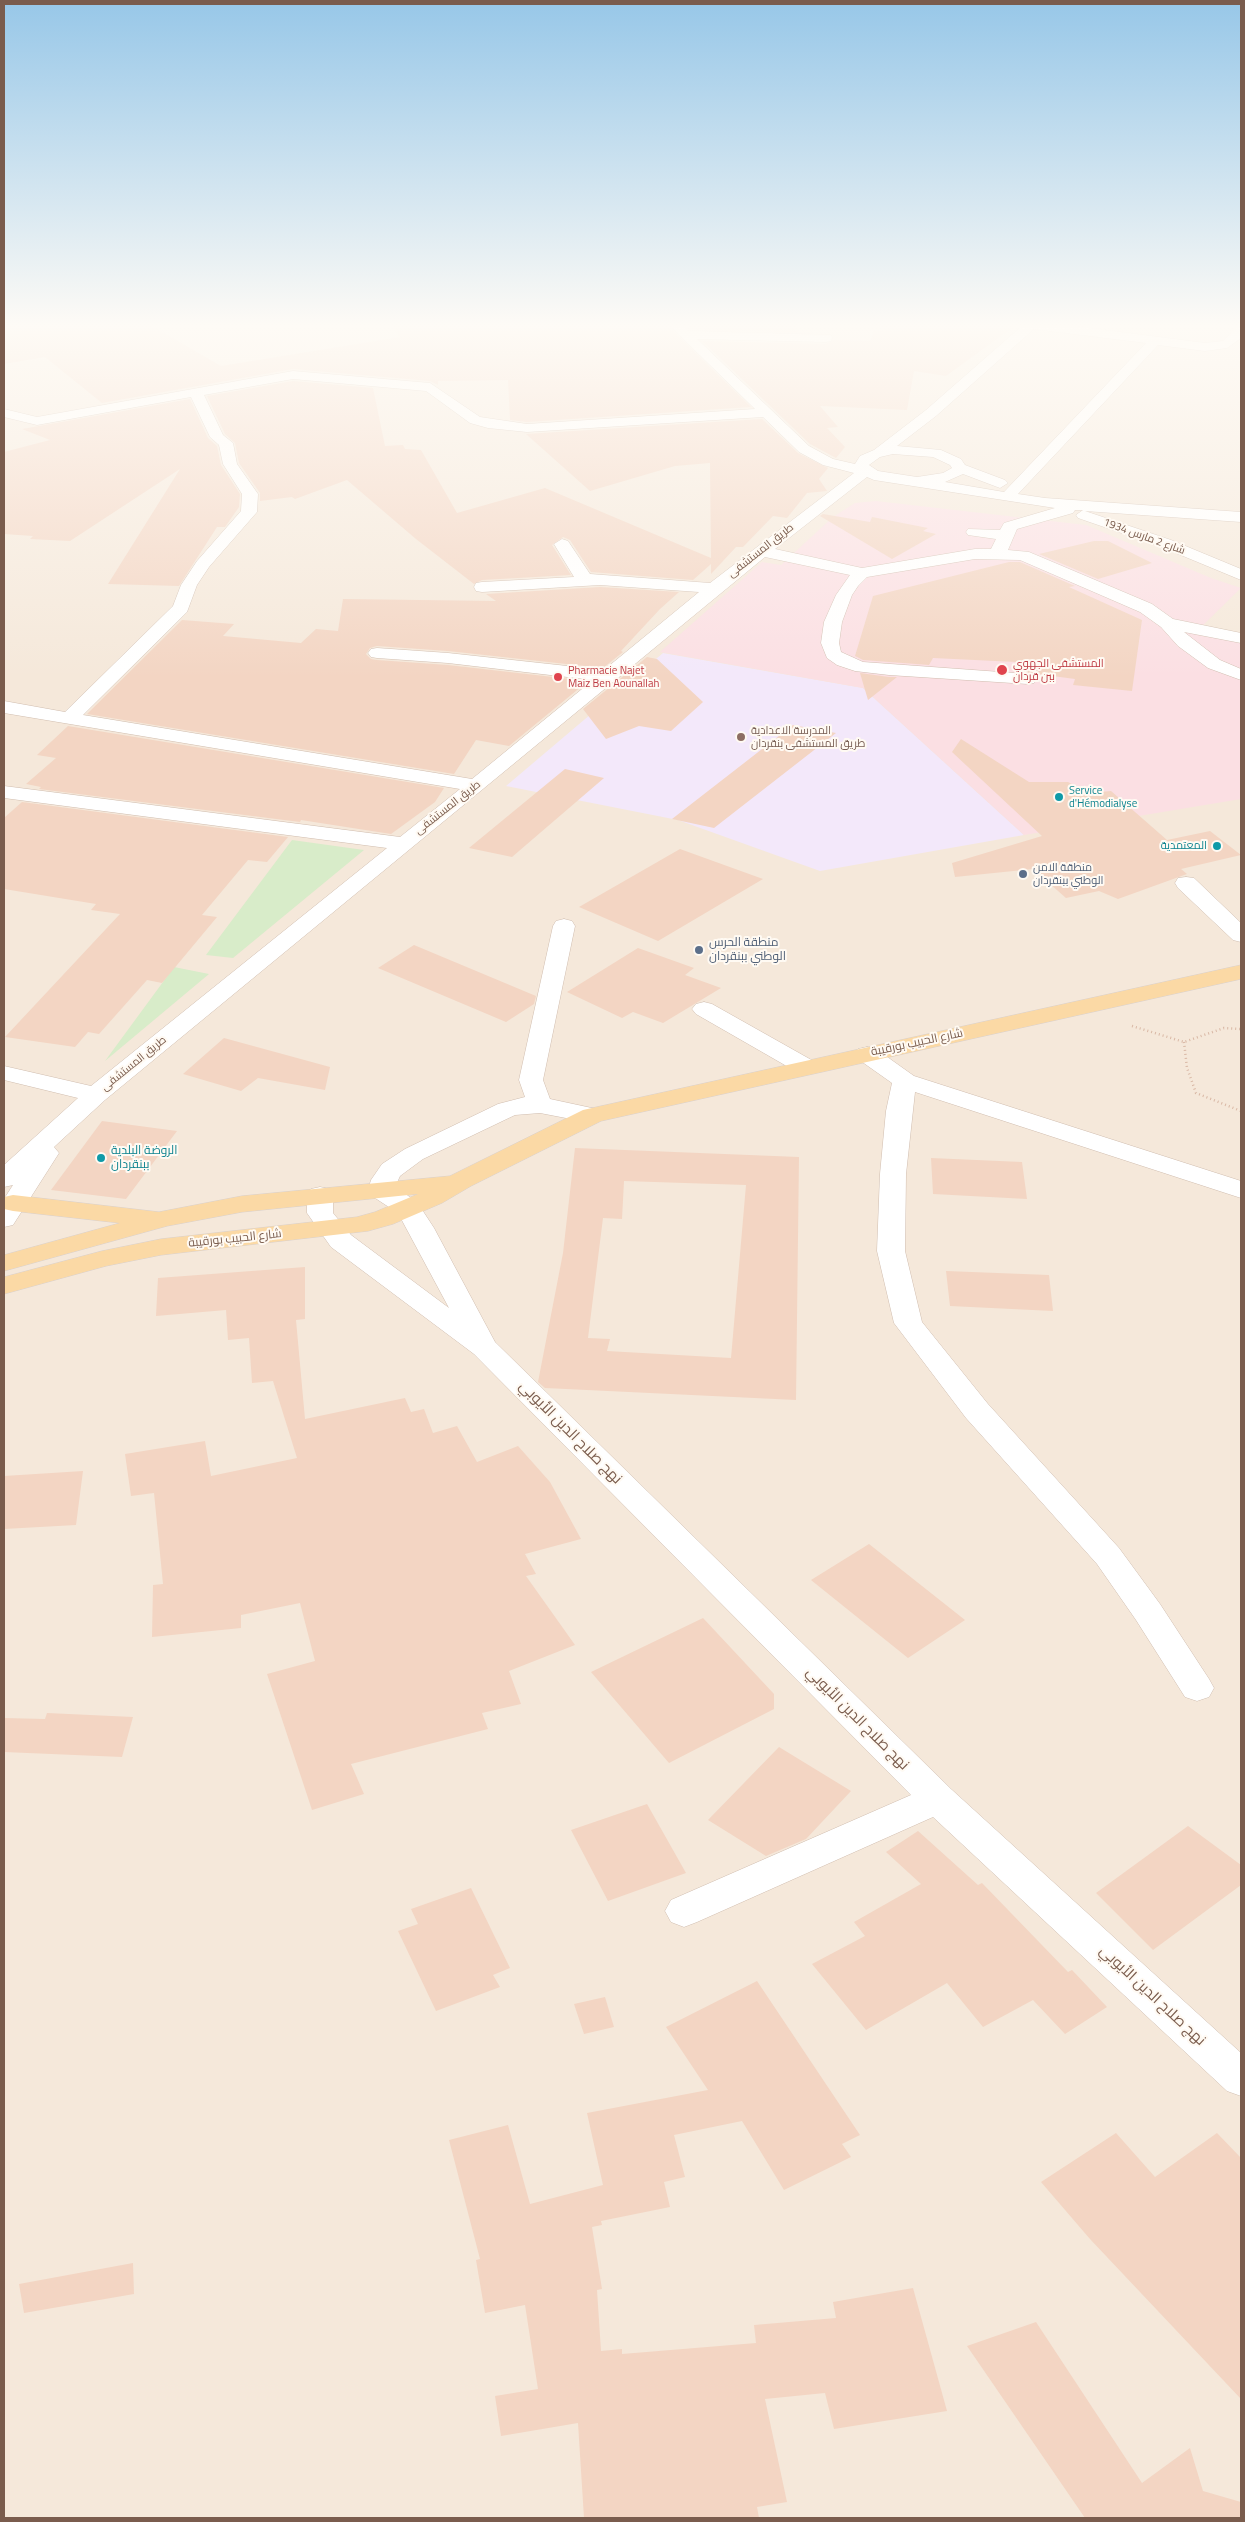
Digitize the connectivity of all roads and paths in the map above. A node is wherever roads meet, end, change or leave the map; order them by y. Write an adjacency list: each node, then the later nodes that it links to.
1 (797, 442): 10 (street)
2 (225, 443): 41 (street)
3 (801, 443): 7 (street)
4 (892, 443): 7 (street)
5 (942, 443): 8 (street)
6 (1060, 443): 13 (street)
7 (878, 453): 8 (street); 10 (street)
8 (947, 456): 9 (street)
9 (959, 468): 11 (street); 13 (street)
10 (866, 470): 11 (street); 14 (street, طريق المستشفى)
11 (909, 481): 12 (street); 14 (street)
12 (978, 492): 13 (street); 21 (street)
13 (1012, 493): 15 (street)
14 (830, 498): 26 (street, طريق المستشفى)
15 (1045, 503): 16 (street, شارع 2 مارس 1934); 17 (street)
16 (1067, 510): 20 (street, شارع 2 مارس 1934); 21 (street)
17 (1156, 511): 18 (street); 23 (street)
18 (1190, 513): 19 (street); 24 (street)
19 (1241, 516)
20 (1091, 517): 23 (street, شارع 2 مارس 1934); 28 (street)
21 (1008, 531): 22 (street); 27 (street)
22 (974, 532)
23 (1135, 532): 24 (street, شارع 2 مارس 1934)
24 (1165, 543): 30 (street, شارع 2 مارس 1934)
25 (562, 544): 31 (street)
26 (760, 551): 29 (street); 33 (street, طريق المستشفى)
27 (998, 553): 28 (street); 29 (street)
28 (1023, 555): 34 (street)
29 (862, 573): 39 (street)
30 (1241, 575)
31 (596, 581): 32 (street); 33 (street)
32 (482, 587)
33 (714, 588): 38 (street, طريق المستشفى)
34 (1168, 623): 35 (street); 37 (street)
35 (1241, 638)
36 (377, 653): 38 (street)
37 (1241, 675)
38 (609, 676): 42 (street, طريق المستشفى)
39 (1028, 679)
40 (4, 707): 41 (street)
41 (69, 718): 42 (street)
42 (476, 786): 44 (street, طريق المستشفى)
43 (4, 792): 44 (street)
44 (402, 844): 57 (street, طريق المستشفى)
45 (1186, 883): 47 (street)
46 (564, 926): 58 (street)
47 (1241, 935)
48 (1241, 972): 53 (main road, شارع الحبيب بورقيبة)
49 (704, 1009): 54 (street)
50 (1129, 1025): 52 (path)
51 (1241, 1029): 52 (path)
52 (1184, 1042): 59 (path)
53 (867, 1054): 54 (main road, شارع الحبيب بورقيبة); 56 (street)
54 (806, 1067): 60 (main road, شارع الحبيب بورقيبة)
55 (4, 1073): 57 (street)
56 (905, 1081): 63 (street); 74 (street)
57 (96, 1095): 65 (street, طريق المستشفى)
58 (540, 1106): 60 (street, شارع الحبيب بورقيبة); 62 (street, شارع الحبيب بورقيبة)
59 (1241, 1111)
60 (592, 1115): 61 (main road, شارع الحبيب بورقيبة)
61 (462, 1180): 62 (main road, شارع الحبيب بورقيبة); 66 (main road, شارع الحبيب بورقيبة)
62 (381, 1190): 64 (main road, شارع الحبيب بورقيبة); 66 (street)
63 (1241, 1190)
64 (320, 1195): 67 (main road, شارع الحبيب بورقيبة); 69 (street)
65 (7, 1201): 68 (main road)
66 (408, 1208): 69 (main road, شارع الحبيب بورقيبة); 73 (street)
67 (203, 1213): 68 (main road, شارع الحبيب بورقيبة); 70 (main road)
68 (164, 1219): 71 (main road, شارع الحبيب بورقيبة)
69 (330, 1230): 70 (main road, شارع الحبيب بورقيبة); 73 (street)
70 (214, 1240): 72 (main road, شارع الحبيب بورقيبة)
71 (4, 1264)
72 (4, 1286)
73 (484, 1348): 75 (street, نهج صلاح الدين الأيوبي)
74 (1197, 1688)
75 (938, 1799): 76 (street); 77 (street, نهج صلاح الدين الأيوبي)
76 (684, 1911)
77 (1241, 2078)

